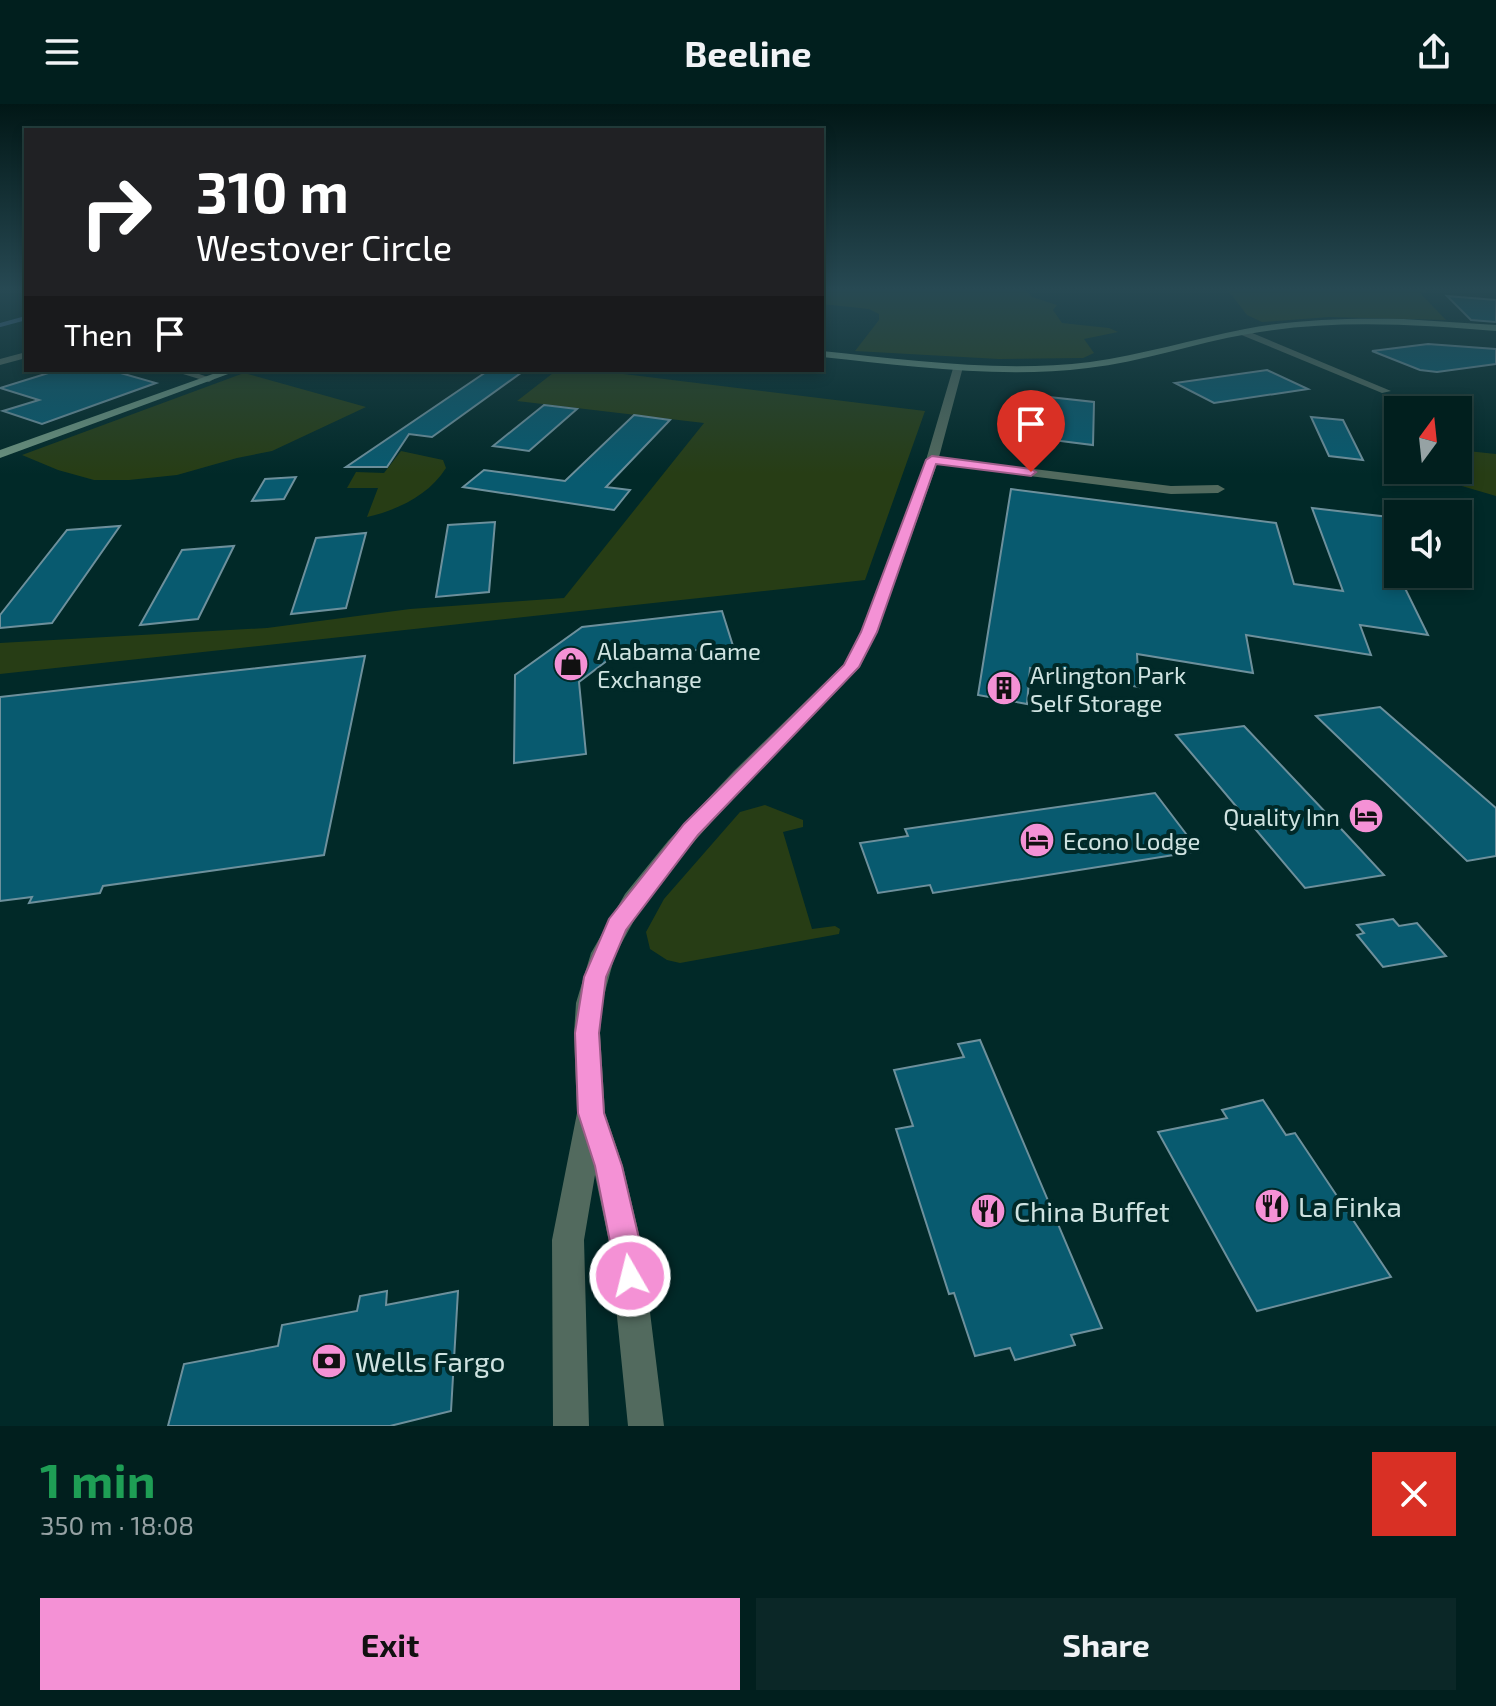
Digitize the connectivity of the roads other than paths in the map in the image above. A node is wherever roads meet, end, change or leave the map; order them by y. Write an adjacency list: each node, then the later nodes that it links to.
1 (1154, 351): 6 (street)
2 (1288, 351): 10 (street)
3 (824, 354): 6 (street)
4 (24, 356): 5 (street)
5 (0, 362)
6 (958, 367): 12 (street)
7 (183, 372): 9 (street)
8 (228, 372): 9 (street)
9 (209, 379): 11 (street)
10 (1386, 391)
11 (0, 454)
12 (932, 460): 13 (street); 14 (street)
13 (1218, 489)
14 (591, 1113): 15 (street); 16 (street)
15 (571, 1426)
16 (646, 1426)

